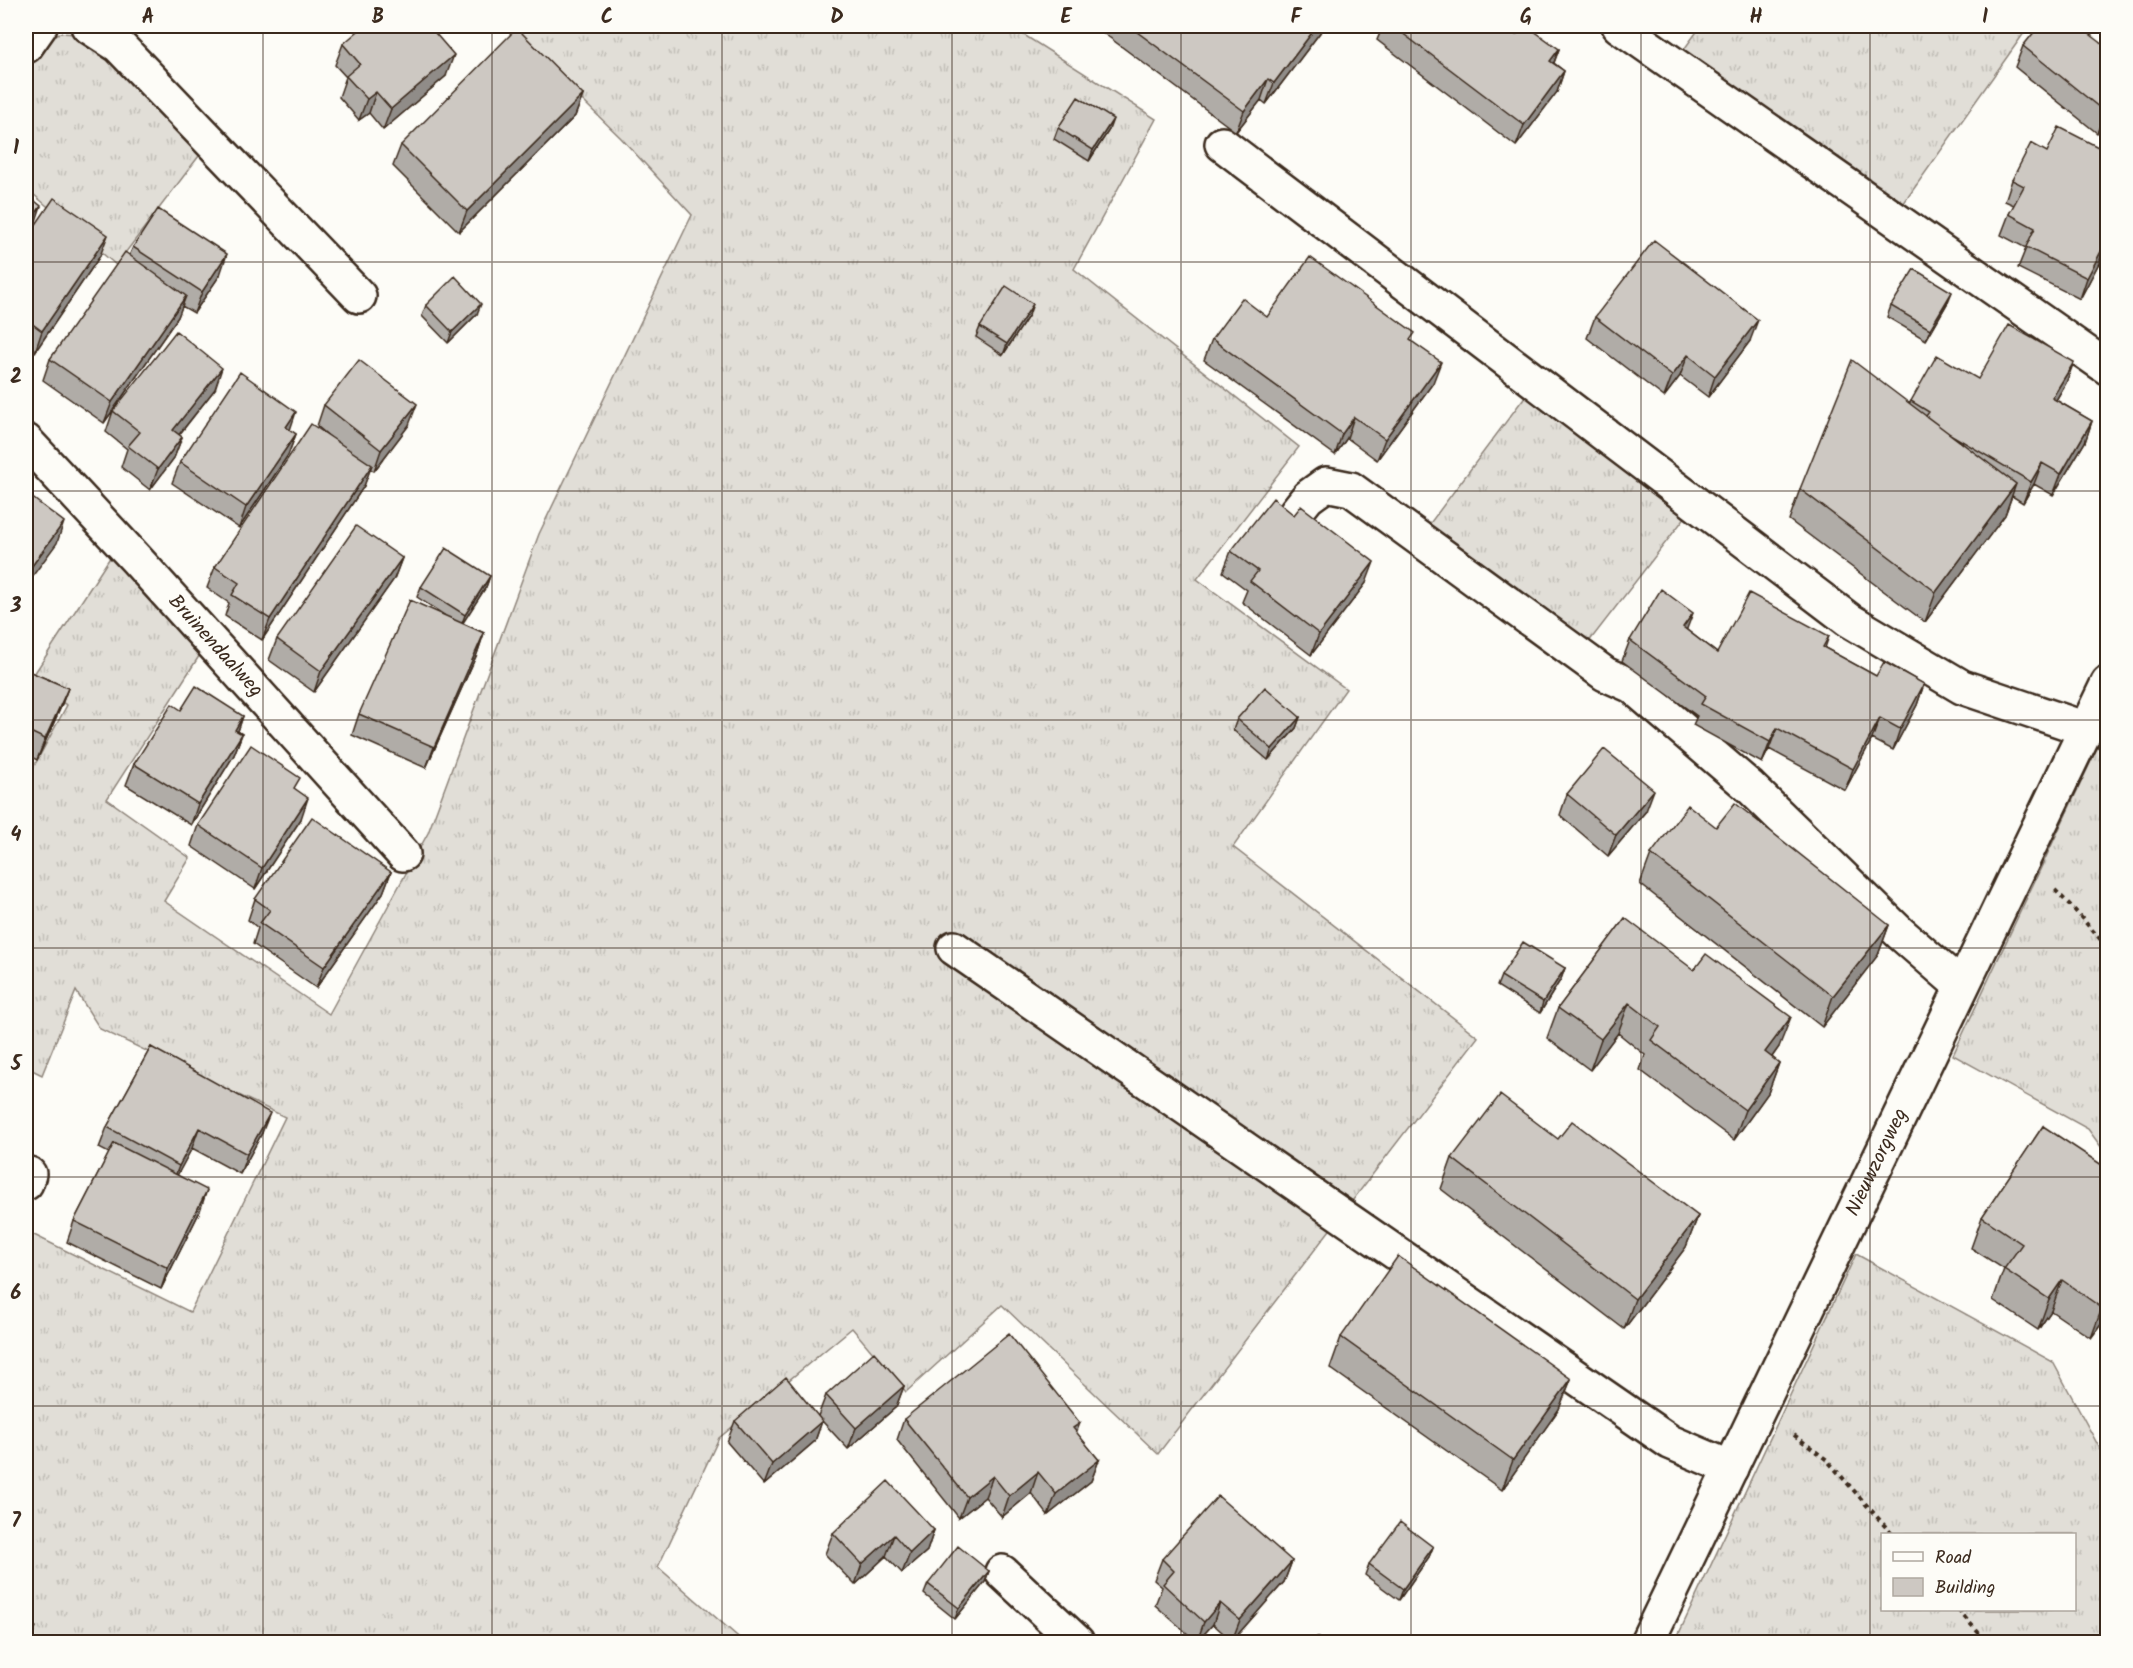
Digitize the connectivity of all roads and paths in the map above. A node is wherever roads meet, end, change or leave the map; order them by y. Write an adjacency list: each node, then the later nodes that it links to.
1 (40, 26): 4 (street)
2 (88, 26): 6 (street)
3 (1619, 26): 7 (street)
4 (26, 46)
5 (1222, 144): 11 (street)
6 (359, 296)
7 (2108, 368)
8 (26, 441): 12 (street, Bruinendaalweg)
9 (1296, 512): 16 (street)
10 (2108, 682): 11 (street, Nieuwzorgweg)
11 (2086, 729): 13 (street, Nieuwzorgweg)
12 (403, 854)
13 (2024, 860): 15 (path); 16 (street, Nieuwzorgweg)
14 (954, 948): 18 (street)
15 (2108, 948)
16 (1961, 986): 17 (street, Nieuwzorgweg)
17 (1760, 1409): 18 (street, Nieuwzorgweg); 19 (path)
18 (1731, 1468): 23 (street, Nieuwzorgweg)
19 (1891, 1533)
20 (1002, 1572): 22 (street)
21 (1959, 1611): 24 (path)
22 (1077, 1642)
23 (1647, 1642)
24 (1987, 1642)

